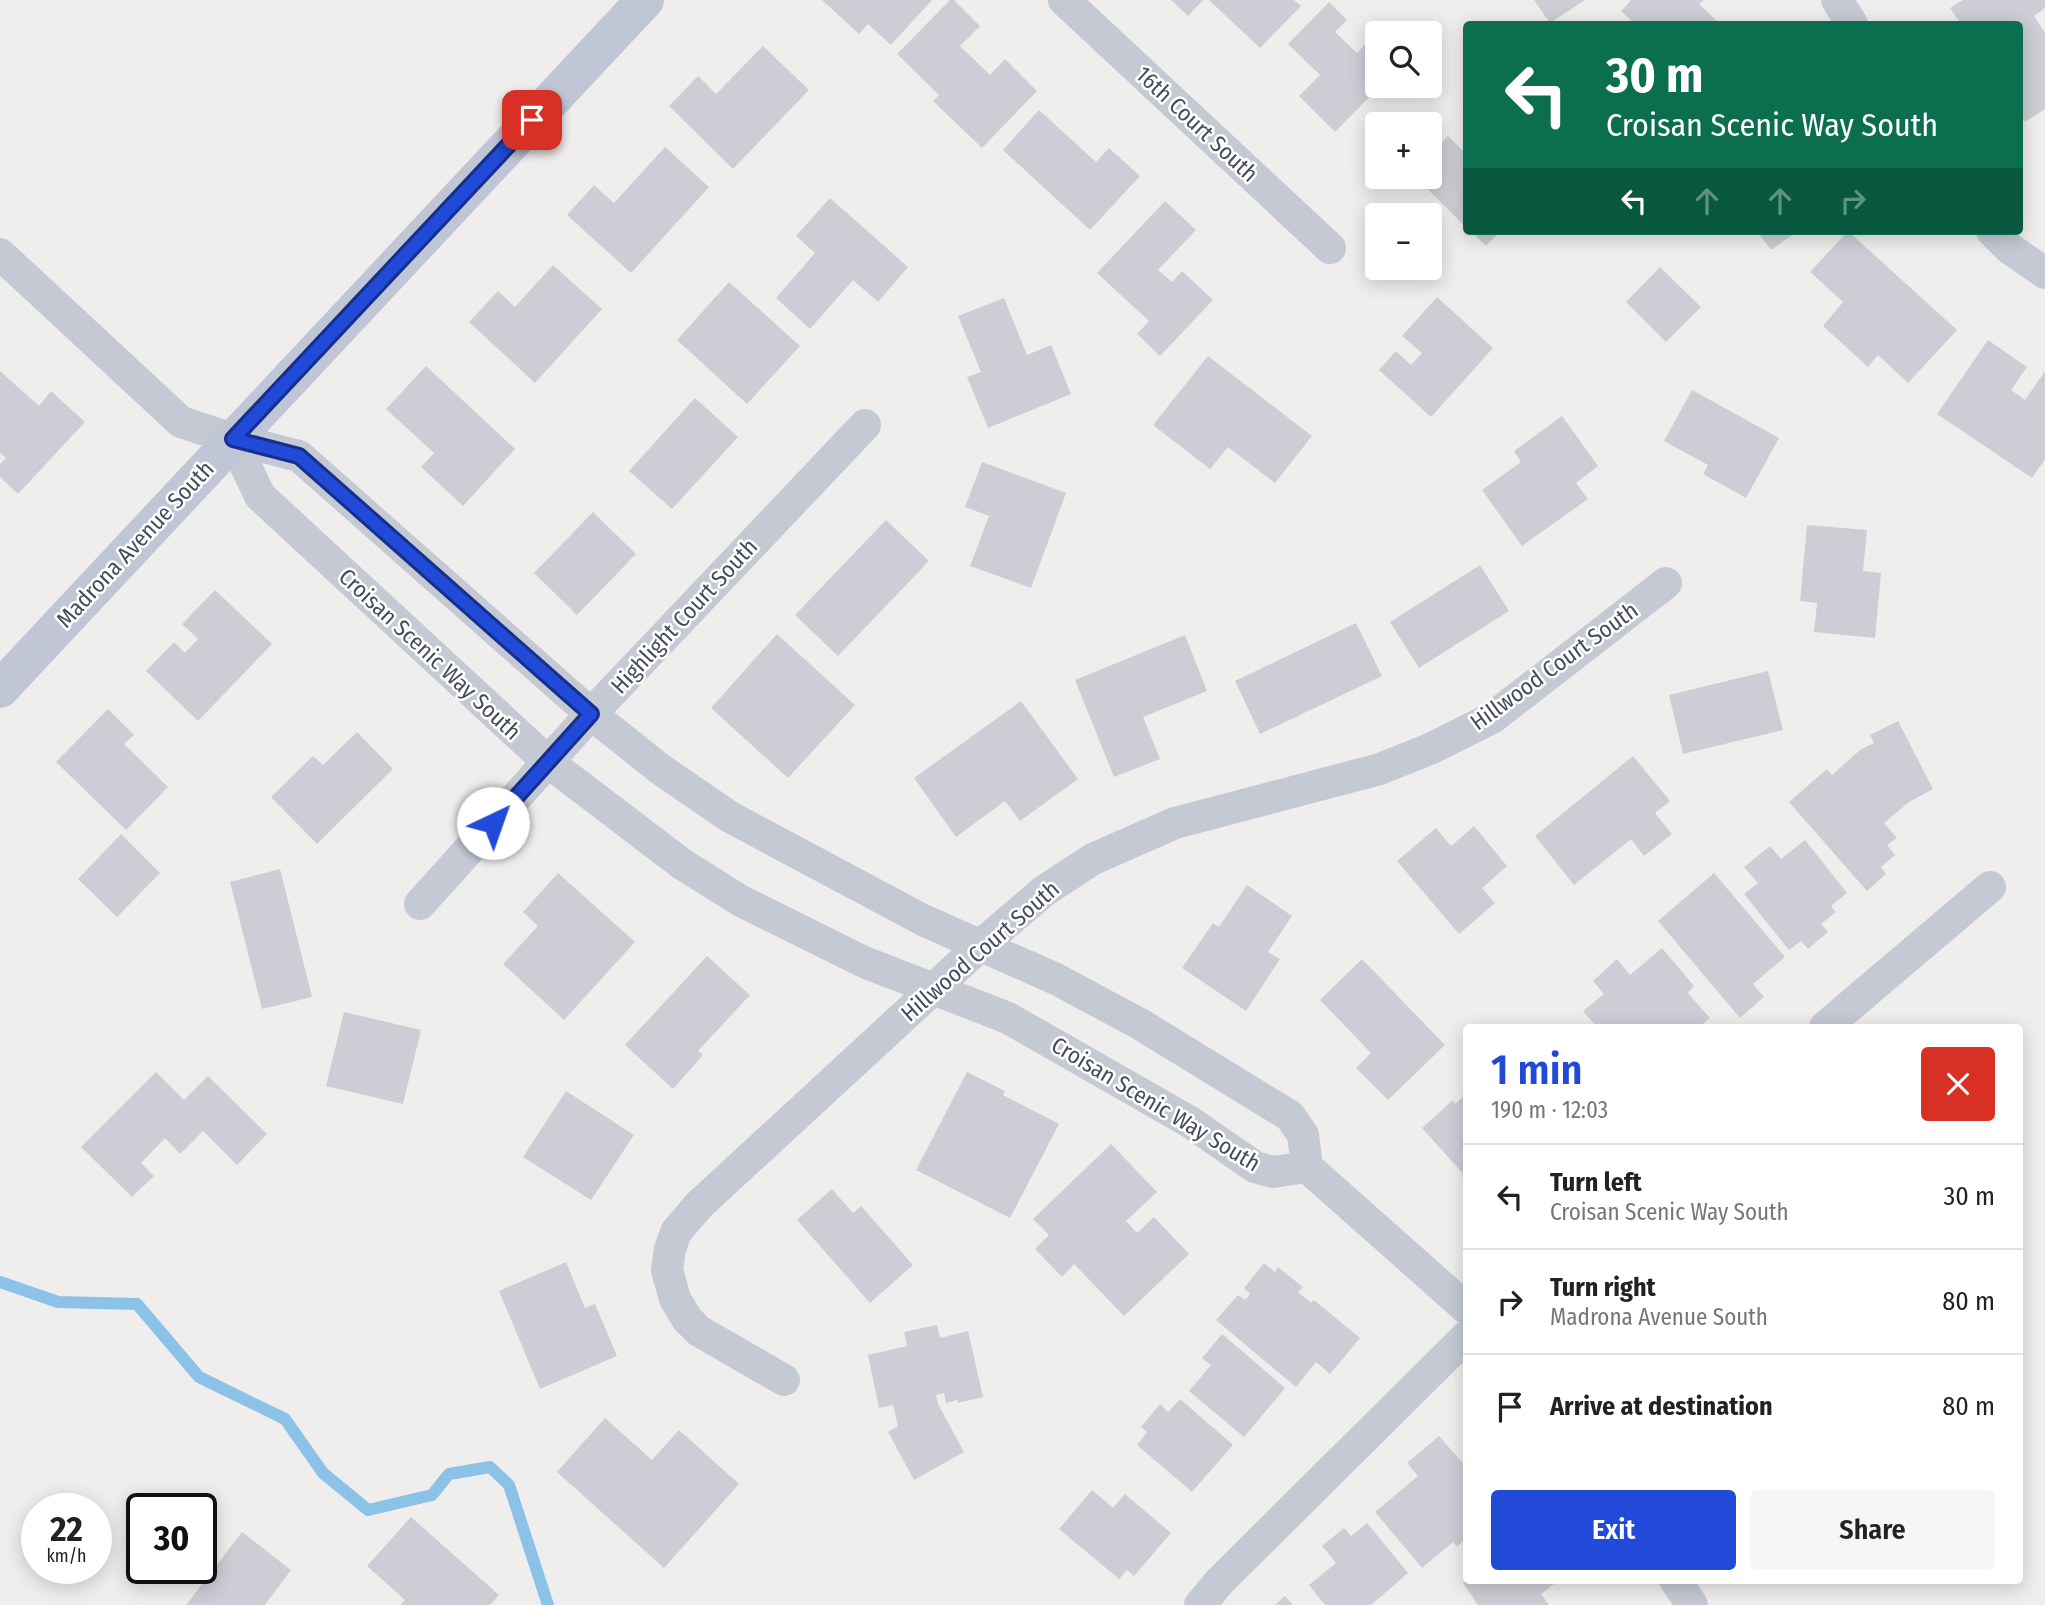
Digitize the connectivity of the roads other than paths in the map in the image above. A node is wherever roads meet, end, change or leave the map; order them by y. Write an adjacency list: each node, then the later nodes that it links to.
1 (645, 0): 10 (main road, Madrona Avenue South)
2 (1064, 0): 6 (street, 16th Court South)
3 (1837, 0): 4 (street)
4 (1850, 21)
5 (1996, 235): 8 (street)
6 (1330, 248)
7 (0, 254): 10 (street)
8 (2045, 273)
9 (865, 425): 13 (street, Highlight Court South)
10 (233, 439): 12 (main road, Madrona Avenue South); 13 (street); 14 (street, Croisan Scenic Way South)
11 (1666, 583): 17 (street, Hillwood Court South)
12 (0, 689)
13 (591, 714): 14 (street, Highlight Court South); 17 (street)
14 (548, 762): 16 (street, Highlight Court South); 18 (street, Croisan Scenic Way South)
15 (1990, 887): 19 (street)
16 (420, 904)
17 (981, 945): 18 (street, Hillwood Court South); 20 (street)
18 (933, 989): 20 (street, Croisan Scenic Way South); 23 (street, Hillwood Court South)
19 (1829, 1024)
20 (1307, 1167): 21 (street)
21 (1463, 1305)
22 (1463, 1341): 25 (street)
23 (784, 1380)
24 (1678, 1584): 26 (street)
25 (1200, 1605)
26 (1692, 1605)

